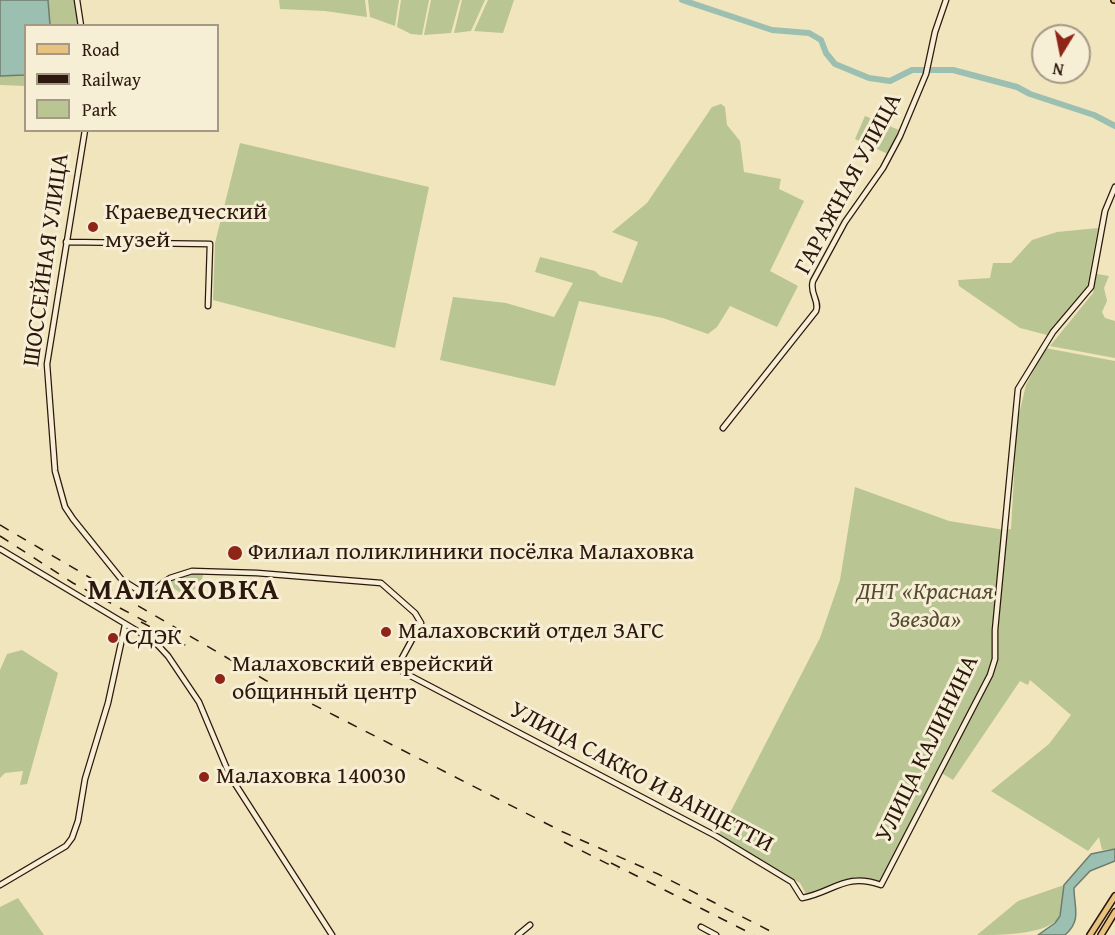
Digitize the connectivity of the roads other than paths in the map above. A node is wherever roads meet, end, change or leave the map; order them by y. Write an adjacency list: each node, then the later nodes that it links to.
1 (77, 0): 3 (main road)
2 (946, 0): 8 (main road, ГАРАЖНАЯ УЛИЦА)
3 (81, 24)
4 (85, 132): 6 (main road, ШОССЕЙНАЯ УЛИЦА)
5 (1115, 187): 13 (main road, УЛИЦА КАЛИНИНА)
6 (66, 242): 7 (main road); 11 (main road, ШОССЕЙНАЯ УЛИЦА)
7 (208, 306)
8 (723, 428)
9 (0, 549): 10 (main road)
10 (125, 625): 12 (main road); 18 (main road)
11 (400, 669): 13 (main road, УЛИЦА САККО И ВАНЦЕТТИ)
12 (0, 885)
13 (798, 890)
14 (1115, 896): 21 (main road)
15 (1115, 912): 22 (main road)
16 (530, 925): 19 (main road)
17 (701, 927): 20 (main road)
18 (332, 935)
19 (518, 935)
20 (716, 935)
21 (1090, 935)
22 (1101, 935)

